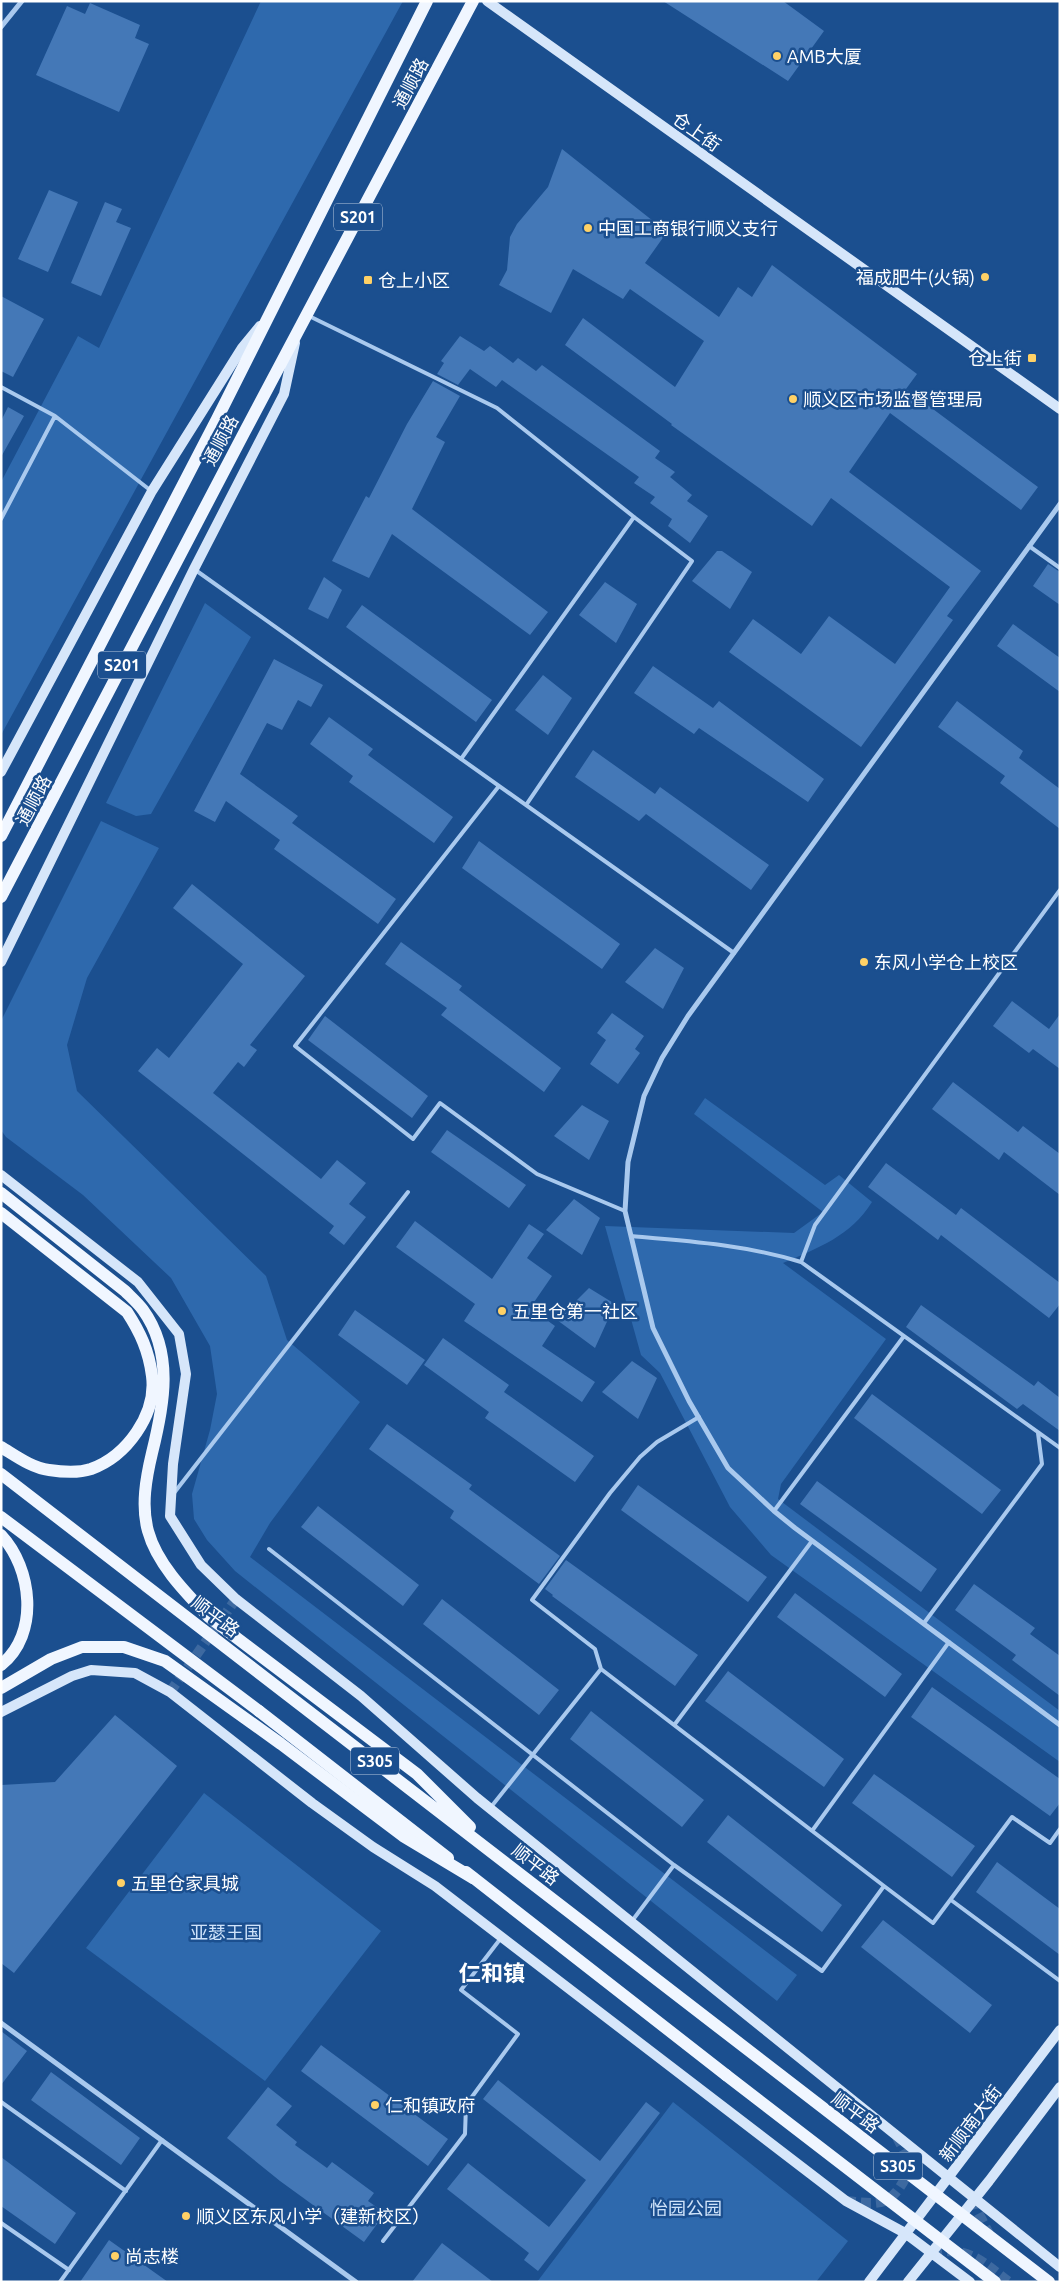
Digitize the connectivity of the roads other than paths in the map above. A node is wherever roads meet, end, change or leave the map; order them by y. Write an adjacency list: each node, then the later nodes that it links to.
1 (22, 1): 5 (street)
2 (427, 1): 7 (main road, 通顺路 / S201)
3 (472, 1): 6 (main road, 通顺路 / S201)
4 (487, 1): 10 (street, 仓上街)
5 (1, 27)
6 (306, 315): 8 (main road, 通顺路 / S201); 14 (lane)
7 (267, 317): 12 (street); 23 (main road, 通顺路 / S201)
8 (297, 332): 18 (street); 24 (main road, 通顺路 / S201)
9 (1, 387): 11 (lane)
10 (1060, 409)
11 (55, 416): 12 (lane); 15 (lane)
12 (152, 491): 20 (street)
13 (1060, 504): 16 (street)
14 (634, 517): 19 (lane); 22 (lane)
15 (1, 518)
16 (1029, 546): 17 (lane); 28 (street)
17 (1060, 568)
18 (194, 569): 19 (lane); 29 (street)
19 (461, 759): 21 (lane)
20 (2, 771)
21 (498, 786): 22 (lane); 33 (lane)
22 (526, 805): 28 (lane)
23 (1, 836)
24 (11, 878): 26 (main road, 通顺路 / S201); 27 (main road)
25 (1060, 890): 36 (lane)
26 (1, 898)
27 (1, 905)
28 (734, 953): 33 (street)
29 (1, 962)
30 (1, 1175): 43 (street)
31 (408, 1192): 43 (lane)
32 (1, 1193): 61 (main road, bridge)
33 (625, 1211): 35 (street)
34 (1, 1213): 40 (main road)
35 (631, 1236): 36 (lane); 38 (street)
36 (801, 1262): 37 (lane)
37 (904, 1336): 39 (lane); 44 (lane)
38 (698, 1417): 44 (street); 52 (lane)
39 (1038, 1432): 41 (lane); 49 (lane)
40 (1, 1447)
41 (1060, 1448)
42 (1, 1474): 61 (main road, 顺平路 / S305, bridge)
43 (171, 1496): 58 (street)
44 (774, 1511): 47 (street)
45 (1, 1517): 63 (main road, S305, bridge)
46 (1, 1535): 51 (main road)
47 (812, 1541): 49 (street); 55 (lane)
48 (269, 1549): 57 (lane)
49 (924, 1623): 50 (street)
50 (949, 1642): 56 (street); 60 (lane)
51 (1, 1665)
52 (601, 1668): 55 (lane); 57 (lane)
53 (1, 1688): 63 (main road, bridge)
54 (1, 1712): 67 (street)
55 (675, 1724): 60 (lane)
56 (1060, 1724)
57 (533, 1755): 58 (lane); 62 (lane)
58 (490, 1809): 66 (street)
59 (1060, 1830): 65 (lane)
60 (812, 1831): 64 (lane)
61 (497, 1856): 89 (main road, 顺平路 / S305, bridge)
62 (674, 1865): 64 (lane); 66 (lane)
63 (473, 1878): 88 (main road, S305, bridge)
64 (884, 1886): 65 (lane)
65 (951, 1900): 68 (lane)
66 (631, 1923): 74 (street)
67 (501, 1938): 78 (street); 79 (lane)
68 (1060, 1981)
69 (1, 2023): 73 (street)
70 (1060, 2030): 74 (street, 新顺南大街)
71 (1060, 2087): 76 (street)
72 (1, 2102): 75 (lane)
73 (162, 2140): 75 (lane); 84 (street)
74 (948, 2178): 76 (street); 78 (street, 新顺南大街)
75 (126, 2191): 82 (lane)
76 (975, 2199): 80 (street); 81 (street)
77 (1, 2222): 82 (lane)
78 (905, 2233): 80 (street); 85 (street, 新顺南大街)
79 (383, 2241)
80 (932, 2253): 86 (street); 87 (street)
81 (1060, 2267)
82 (69, 2270): 83 (lane)
83 (60, 2282)
84 (356, 2282)
85 (868, 2282)
86 (908, 2282)
87 (970, 2282)
88 (995, 2282)
89 (1049, 2282)

